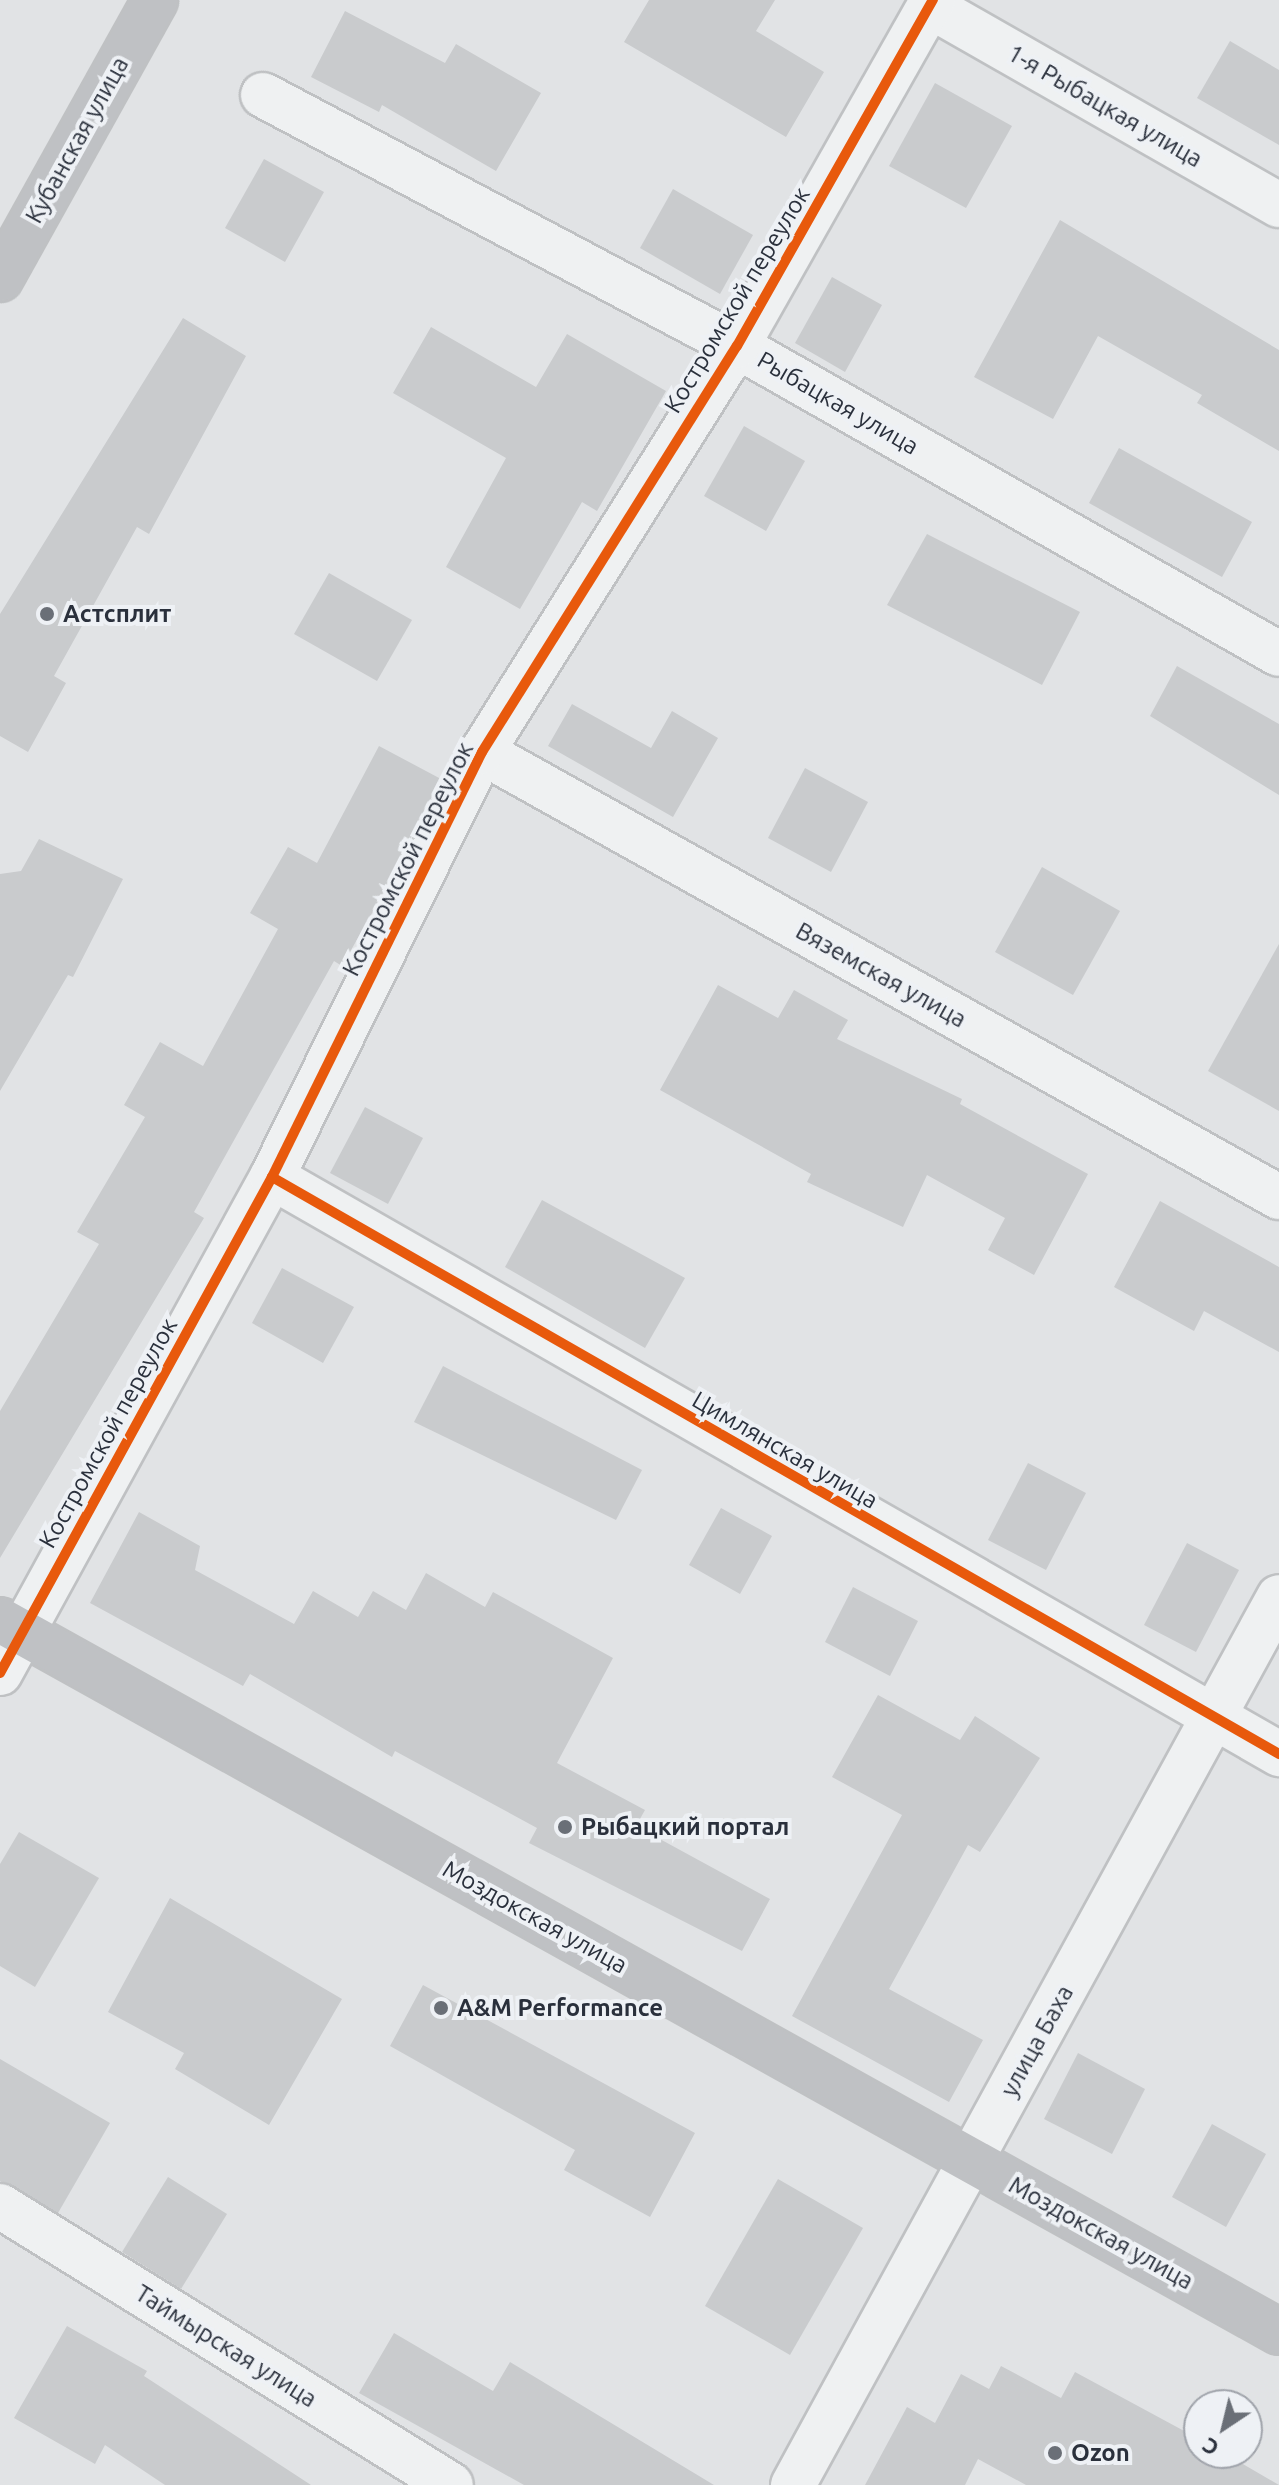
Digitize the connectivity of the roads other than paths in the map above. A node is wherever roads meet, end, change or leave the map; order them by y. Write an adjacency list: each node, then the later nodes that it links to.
1 (155, 0): 5 (main road, Кубанская улица)
2 (932, 3): 4 (street, 1-я Рыбацкая улица); 6 (street, Костромской переулок)
3 (263, 95): 6 (street, Рыбацкая улица)
4 (1279, 205)
5 (0, 279)
6 (737, 346): 7 (street, Рыбацкая улица); 8 (street, Костромской переулок)
7 (1279, 654)
8 (482, 752): 9 (street, Костромской переулок); 10 (street, Вяземская улица)
9 (272, 1177): 12 (street, Костромской переулок); 14 (street, Цимлянская улица)
10 (1279, 1197)
11 (1279, 1597): 14 (street, улица Баха)
12 (11, 1626): 13 (street, Костромской переулок); 16 (main road, Моздокская улица)
13 (0, 1673)
14 (1212, 1719): 15 (street, Цимлянская улица); 16 (street, улица Баха)
15 (1279, 1754)
16 (972, 2161): 18 (main road, Моздокская улица); 20 (street, улица Баха)
17 (0, 2206): 19 (street, Таймырская улица)
18 (1279, 2332)
19 (451, 2485)
20 (793, 2485)

